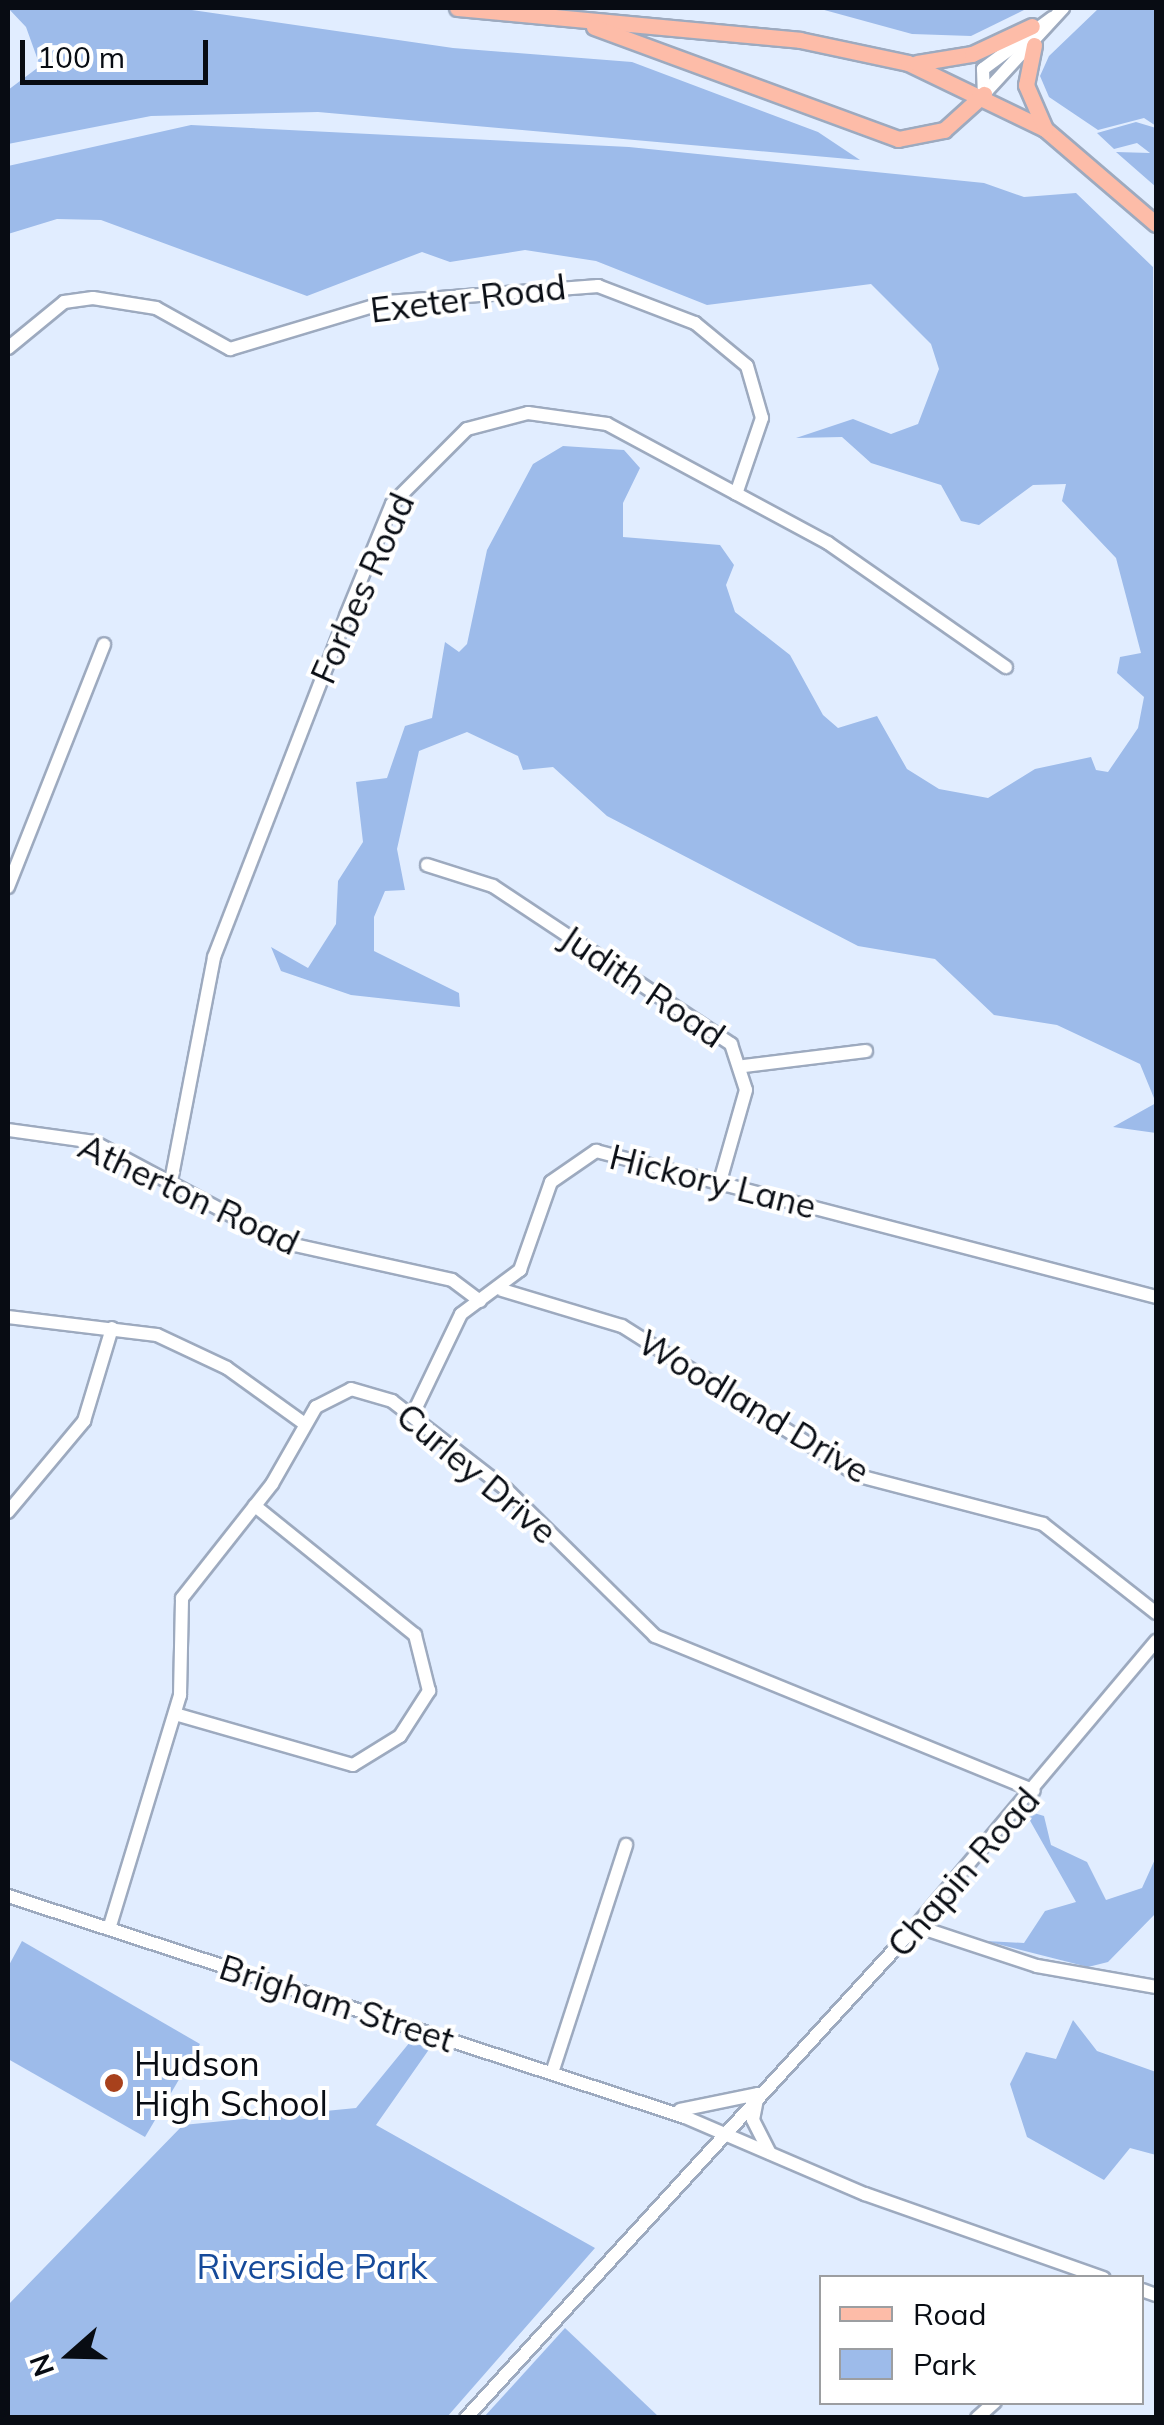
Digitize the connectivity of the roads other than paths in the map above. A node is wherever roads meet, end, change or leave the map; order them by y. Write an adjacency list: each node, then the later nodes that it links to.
1 (457, 8): 3 (main road)
2 (1063, 8): 4 (street)
3 (536, 15): 7 (main road); 8 (main road)
4 (1052, 18): 5 (street); 6 (street)
5 (1032, 26): 7 (main road); 8 (street)
6 (1034, 45): 8 (street); 9 (main road)
7 (908, 64): 8 (main road)
8 (984, 94): 9 (main road)
9 (1045, 129): 10 (main road)
10 (1156, 224)
11 (8, 348): 12 (street, Exeter Road)
12 (736, 494): 14 (street, Forbes Road); 21 (street, Forbes Road)
13 (104, 644): 15 (street)
14 (1006, 666)
15 (13, 838): 17 (street)
16 (428, 865): 19 (street, Judith Road)
17 (8, 887)
18 (866, 1051): 19 (street)
19 (744, 1066): 22 (street, Judith Road)
20 (8, 1130): 21 (street, Atherton Road)
21 (170, 1181): 25 (street, Atherton Road)
22 (720, 1181): 23 (street, Hickory Lane); 24 (street, Hickory Lane)
23 (502, 1290): 25 (street); 32 (street, Woodland Drive)
24 (1156, 1298)
25 (480, 1301): 28 (street)
26 (8, 1317): 27 (street)
27 (112, 1328): 29 (street); 31 (street)
28 (412, 1416): 29 (street, Curley Drive); 35 (street, Curley Drive)
29 (306, 1424): 30 (street, Curley Drive)
30 (254, 1506): 34 (street, Curley Drive); 34 (street)
31 (8, 1512)
32 (1156, 1613)
33 (1156, 1640): 35 (street, Chapin Road)
34 (176, 1714): 39 (street, Curley Drive)
35 (1034, 1791): 38 (street, Chapin Road)
36 (626, 1845): 41 (street)
37 (8, 1896): 39 (street, Brigham Street)
38 (916, 1926): 40 (street); 42 (street, Chapin Road)
39 (109, 1928): 41 (street, Brigham Street)
40 (1156, 1987)
41 (552, 2073): 43 (street, Brigham Street)
42 (758, 2094): 43 (street, Brigham Street); 44 (street, Chapin Road); 45 (street)
43 (668, 2111): 44 (street, Brigham Street)
44 (723, 2133): 45 (street, Brigham Street); 47 (street, Chapin Road)
45 (772, 2154): 46 (street, Brigham Street)
46 (1096, 2275)
47 (466, 2418)

